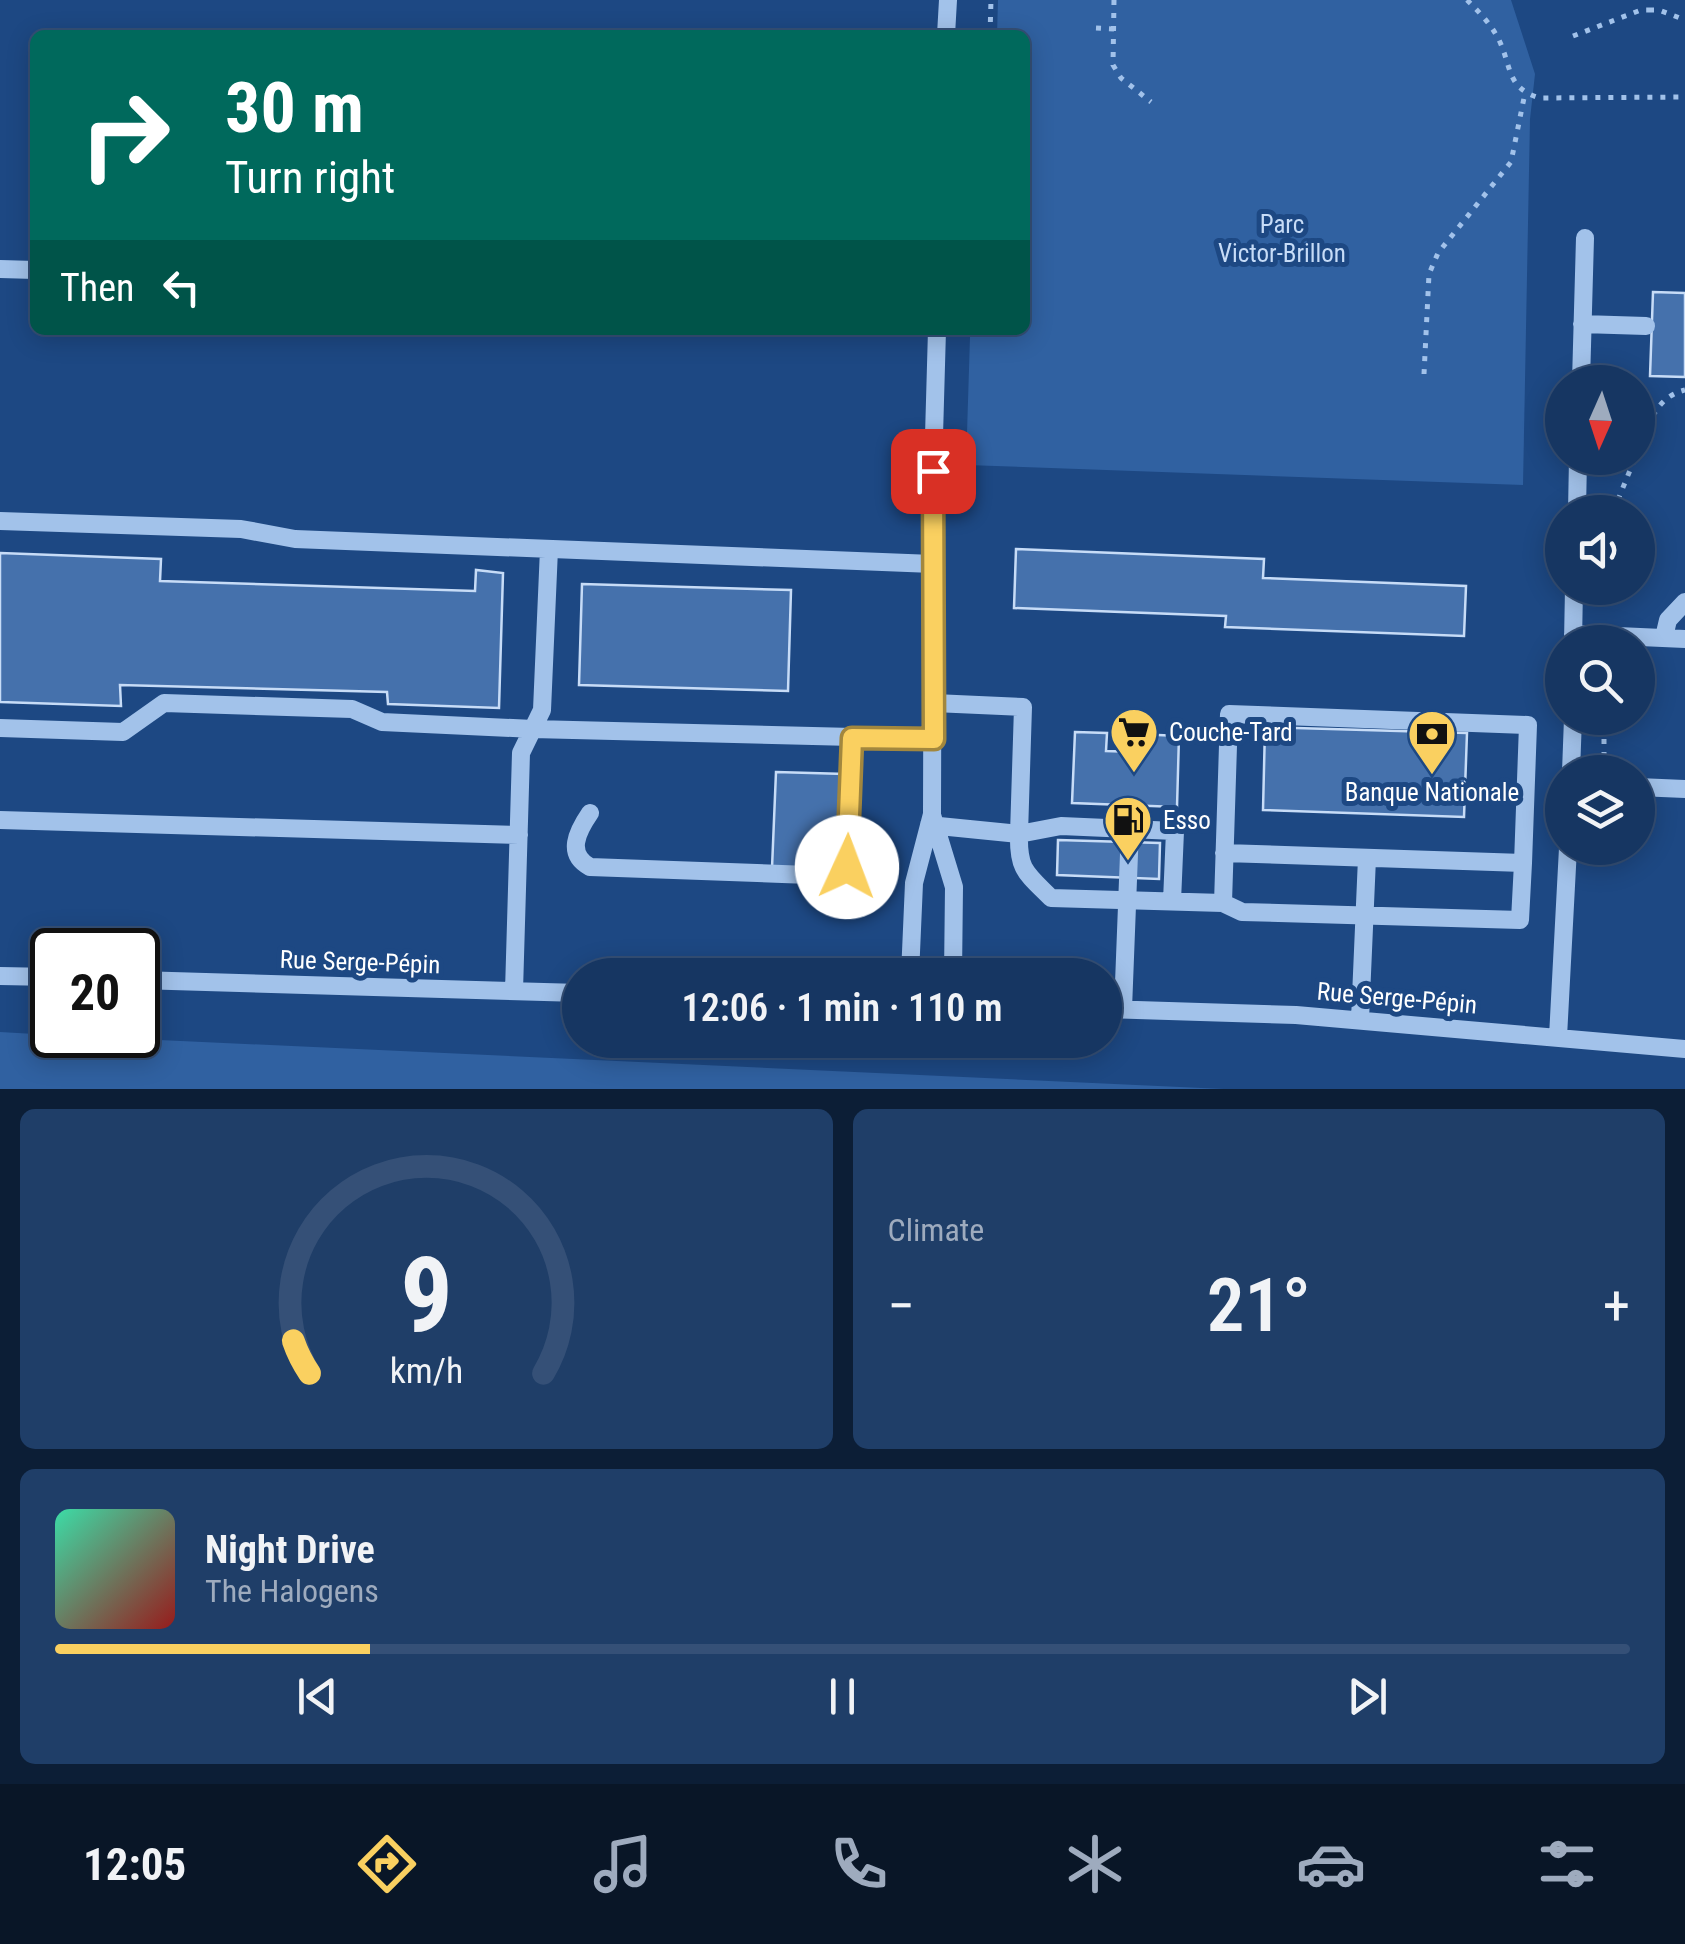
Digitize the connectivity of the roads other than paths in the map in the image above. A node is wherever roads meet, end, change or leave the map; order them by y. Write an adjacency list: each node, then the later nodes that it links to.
1 (948, 0): 2 (street)
2 (946, 30)
3 (1585, 238): 6 (street)
4 (0, 268): 5 (street)
5 (30, 270)
6 (1582, 324): 7 (street); 9 (street)
7 (1646, 326)
8 (937, 335): 12 (street)
9 (1581, 365)
10 (0, 522): 11 (street)
11 (549, 549): 12 (street); 19 (street)
12 (933, 564): 17 (street)
13 (1685, 602): 15 (street)
14 (1655, 638): 15 (street)
15 (1664, 638): 16 (street)
16 (1685, 638)
17 (934, 703): 21 (street); 28 (street)
18 (0, 728): 19 (street)
19 (532, 729): 20 (street); 29 (street)
20 (852, 738): 21 (street); 24 (street)
21 (934, 739): 26 (street)
22 (1655, 788): 23 (street)
23 (1685, 789)
24 (590, 814)
25 (0, 820): 29 (street)
26 (932, 821): 28 (street); 38 (street); 39 (street)
27 (1130, 828): 28 (street); 34 (street); 35 (street)
28 (1019, 834): 34 (street)
29 (519, 835): 44 (street)
30 (1224, 853): 31 (street); 32 (street); 36 (street)
31 (1367, 858): 32 (street); 37 (street)
32 (1522, 863): 37 (street)
33 (1567, 865): 48 (street)
34 (1127, 900): 35 (street); 40 (street)
35 (1172, 901): 36 (street)
36 (1222, 903): 37 (street)
37 (1365, 916): 47 (street)
38 (911, 958)
39 (953, 958)
40 (1120, 958)
41 (0, 976): 42 (street)
42 (30, 977)
43 (160, 981): 44 (street, Rue Serge-Pépin)
44 (514, 992): 45 (street, Rue Serge-Pépin)
45 (562, 993)
46 (1122, 1009): 47 (street, Rue Serge-Pépin)
47 (1360, 1020): 48 (street, Rue Serge-Pépin)
48 (1558, 1037): 49 (street, Rue Serge-Pépin)
49 (1685, 1049)

